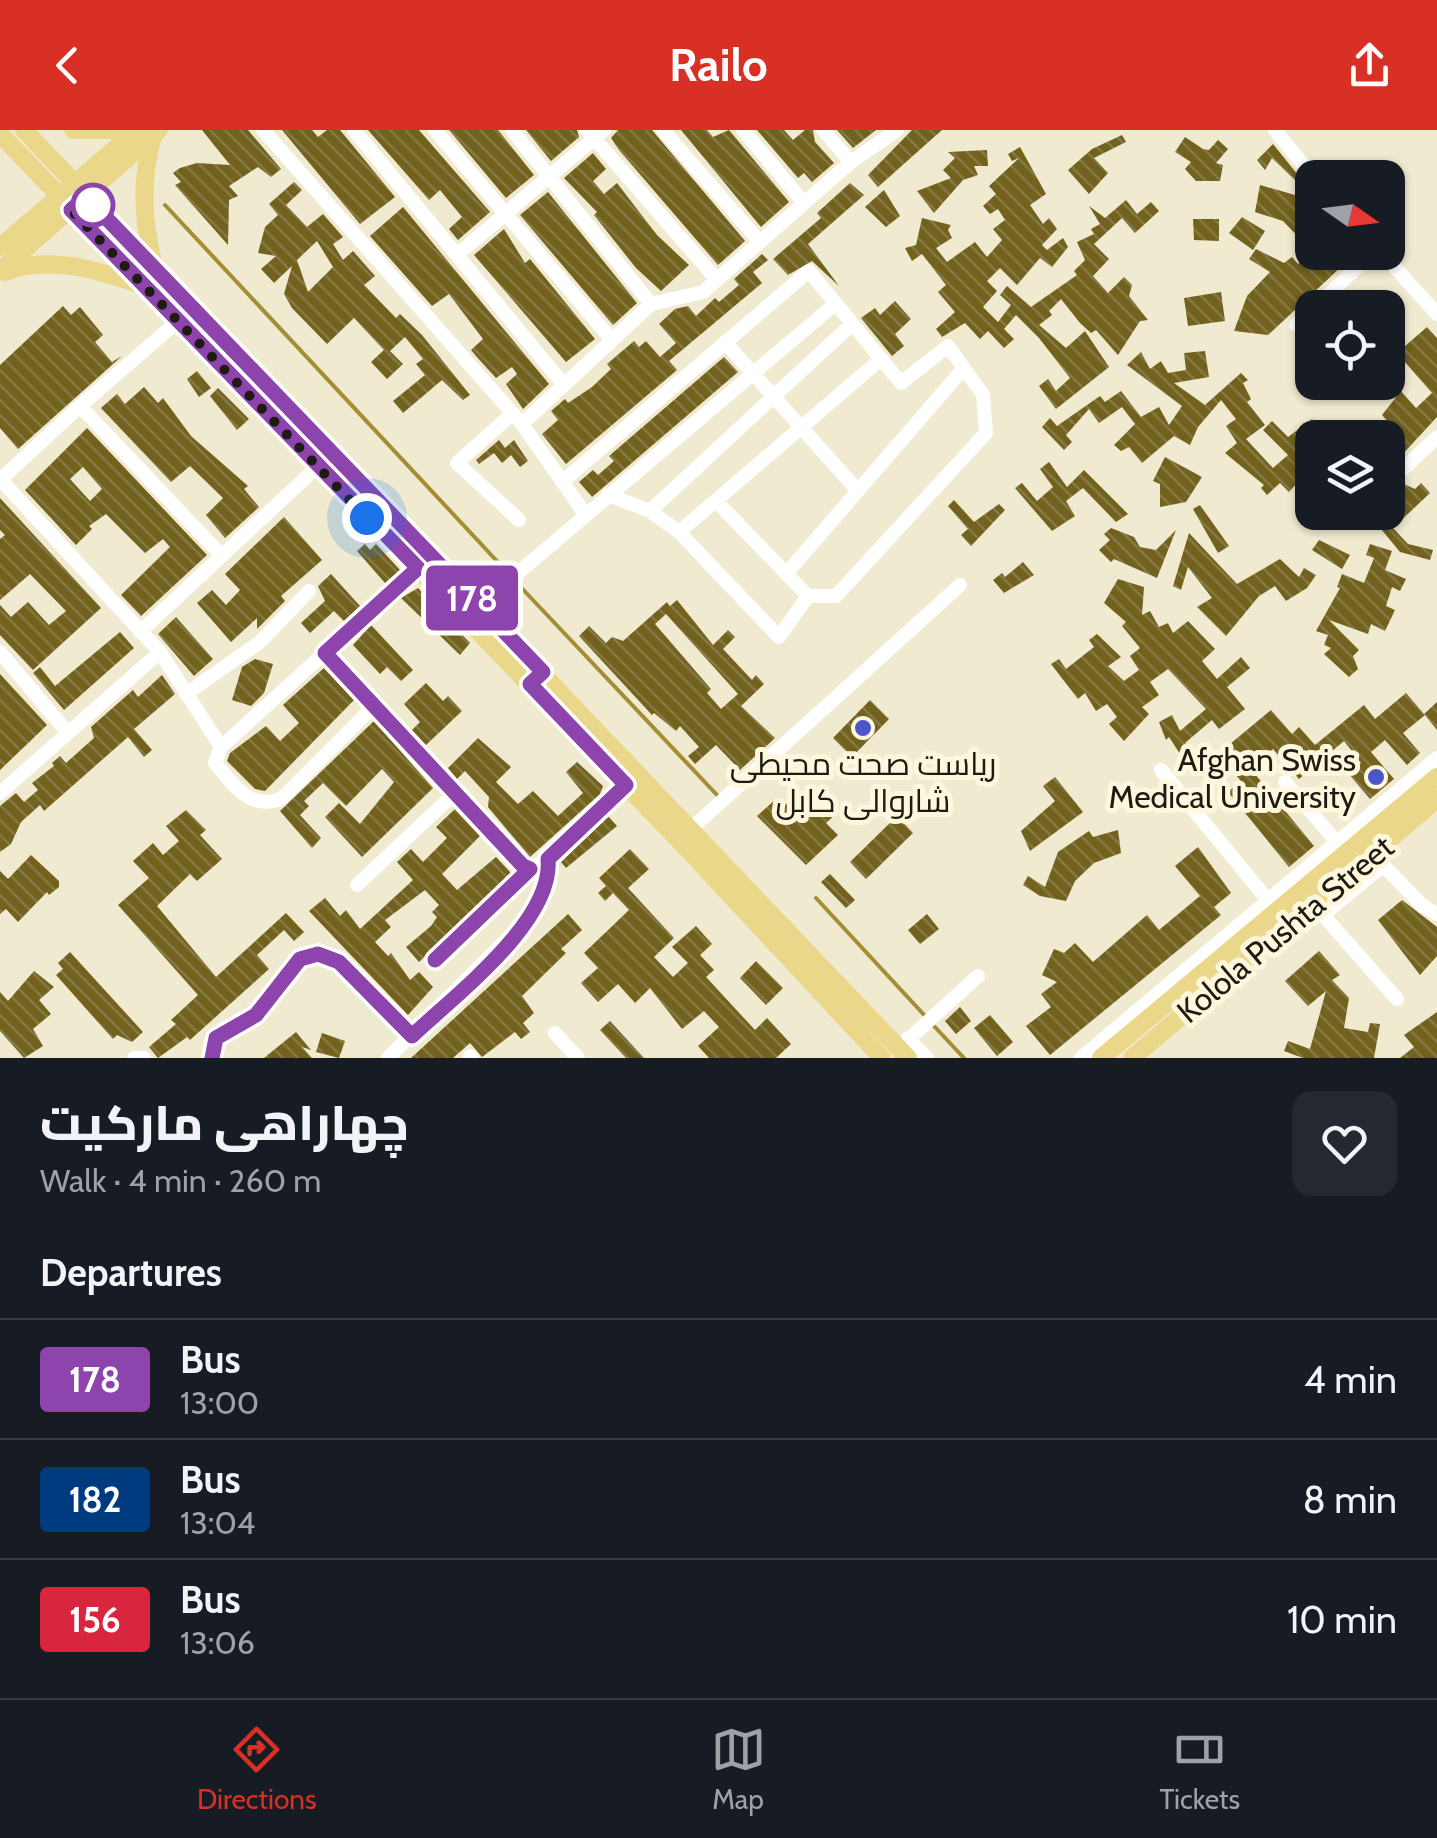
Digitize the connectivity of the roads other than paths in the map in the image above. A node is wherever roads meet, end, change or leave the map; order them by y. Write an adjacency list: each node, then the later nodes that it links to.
1 (24, 130): 19 (main road)
2 (73, 130): 3 (main road)
3 (125, 130)
4 (263, 130): 46 (street)
5 (354, 130): 25 (street)
6 (435, 130): 22 (street)
7 (512, 130): 18 (street)
8 (662, 130): 23 (street)
9 (743, 130): 21 (street)
10 (823, 130): 17 (street)
11 (897, 130): 17 (street)
12 (1275, 130): 16 (street)
13 (150, 132): 19 (main road); 26 (main road)
14 (595, 133): 18 (street); 30 (street)
15 (0, 134): 20 (main road)
16 (1299, 160)
17 (851, 162): 21 (street)
18 (550, 176): 22 (street); 33 (street)
19 (80, 191): 20 (main road); 26 (main road)
20 (64, 204): 24 (main road); 29 (main road); 31 (main road)
21 (804, 204): 23 (street)
22 (508, 211): 25 (street); 38 (street)
23 (760, 242): 30 (street)
24 (0, 247)
25 (458, 254): 43 (street)
26 (154, 268): 66 (main road)
27 (1354, 270): 32 (street)
28 (1397, 270): 35 (street)
29 (0, 273): 31 (main road)
30 (717, 280): 33 (street)
31 (142, 286): 36 (main road)
32 (1333, 290)
33 (651, 304): 38 (street)
34 (835, 304): 37 (street); 39 (street); 42 (street)
35 (1437, 314)
36 (177, 322): 45 (street); 50 (main road)
37 (852, 324): 40 (street); 44 (street)
38 (612, 339): 43 (street)
39 (725, 342): 42 (street); 52 (street)
40 (880, 359): 41 (street); 47 (street)
41 (964, 368): 53 (street); 65 (street)
42 (752, 373): 44 (street); 54 (street)
43 (564, 385): 46 (street)
44 (773, 396): 47 (street); 56 (street)
45 (80, 406): 51 (street); 60 (street)
46 (517, 419): 52 (street); 58 (street)
47 (801, 428): 53 (street); 55 (street)
48 (1437, 437): 49 (street)
49 (1405, 467)
50 (316, 468): 60 (street); 61 (main road)
51 (0, 479): 67 (street)
52 (562, 482): 57 (street)
53 (858, 491): 62 (street)
54 (608, 495): 56 (street); 57 (street)
55 (716, 501): 59 (street); 62 (street)
56 (650, 511): 59 (street)
57 (585, 514): 66 (street)
58 (519, 520)
59 (679, 532): 65 (street)
60 (220, 555): 67 (street)
61 (418, 568): 68 (main road); 71 (street)
62 (786, 574): 65 (street)
63 (960, 586): 85 (street)
64 (309, 591): 73 (street)
65 (808, 596)
66 (479, 606): 68 (main road)
67 (140, 632): 70 (street)
68 (495, 636): 72 (main road)
69 (0, 652): 75 (street)
70 (160, 652): 73 (street); 75 (street)
71 (325, 653): 74 (street); 76 (street)
72 (536, 678): 81 (main road); 85 (main road)
73 (186, 694): 76 (street)
74 (374, 706): 76 (street); 82 (street)
75 (68, 733): 83 (street)
76 (221, 747)
77 (1437, 758): 86 (street)
78 (1162, 770): 91 (street)
79 (1437, 778): 91 (main road)
80 (1285, 782): 86 (street)
81 (626, 785): 87 (street); 98 (main road)
82 (456, 792): 89 (street); 90 (street)
83 (0, 793)
84 (1437, 799): 88 (main road, Kolola Pushta Street)
85 (692, 828): 98 (main road)
86 (1336, 841): 91 (street)
87 (548, 859): 89 (street); 97 (street)
88 (1378, 860): 92 (street); 95 (street); 107 (main road, Kolola Pushta Street)
89 (530, 869): 93 (street)
90 (357, 885)
91 (1272, 905): 105 (street); 106 (main road)
92 (1437, 914)
93 (435, 960)
94 (978, 976): 98 (street)
95 (1397, 999)
96 (555, 1033): 103 (street)
97 (412, 1036): 101 (street); 102 (street)
98 (887, 1051): 104 (street)
99 (134, 1058): 100 (street)
100 (144, 1058)
101 (212, 1058)
102 (388, 1058)
103 (578, 1058)
104 (927, 1058)
105 (1081, 1058)
106 (1101, 1058)
107 (1132, 1058)

